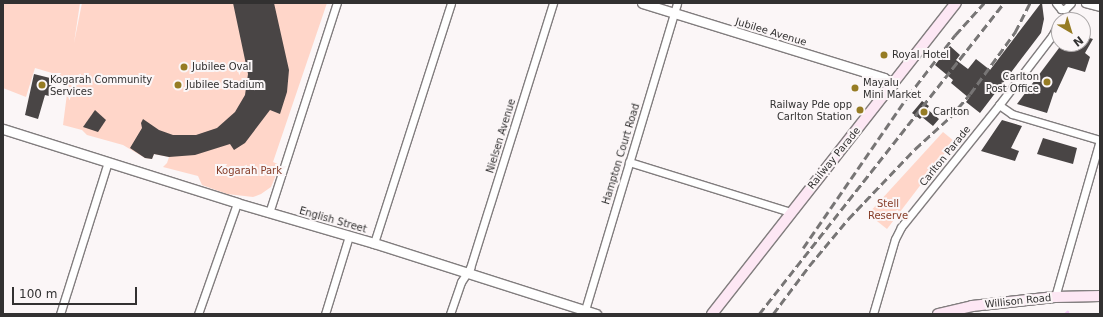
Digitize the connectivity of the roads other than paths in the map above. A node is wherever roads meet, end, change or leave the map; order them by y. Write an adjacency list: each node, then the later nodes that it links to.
1 (337, 3): 21 (street)
2 (451, 3): 23 (street)
3 (553, 3): 24 (street, Nielsen Avenue)
4 (642, 3): 11 (street, Jubilee Avenue)
5 (677, 3): 11 (street, Hampton Court Road)
6 (956, 3): 13 (main road, Railway Parade)
7 (1071, 3): 9 (street)
8 (1085, 3): 10 (street)
9 (1059, 6)
10 (1100, 7)
11 (674, 13): 13 (street, Jubilee Avenue); 18 (street, Hampton Court Road)
12 (1051, 37): 14 (street, Carlton Parade)
13 (893, 84): 20 (main road, Railway Parade)
14 (999, 105): 16 (street); 34 (street, Carlton Parade)
15 (3, 129): 17 (street, English Street)
16 (1100, 140): 26 (street)
17 (108, 162): 19 (street, English Street); 28 (street)
18 (629, 162): 20 (street); 27 (street, Hampton Court Road)
19 (237, 203): 21 (street, English Street); 29 (street)
20 (791, 212): 33 (main road, Railway Parade)
21 (269, 213): 22 (street, English Street)
22 (349, 236): 23 (street, English Street); 30 (street)
23 (374, 243): 24 (street, English Street)
24 (467, 274): 27 (street, English Street); 31 (street, Nielsen Avenue)
25 (1100, 296): 26 (main road, Willison Road)
26 (1055, 297): 35 (main road, Willison Road)
27 (585, 310): 32 (street, English Street)
28 (60, 314)
29 (198, 314)
30 (325, 314)
31 (450, 314)
32 (596, 314)
33 (712, 314)
34 (873, 314)
35 (938, 314)

